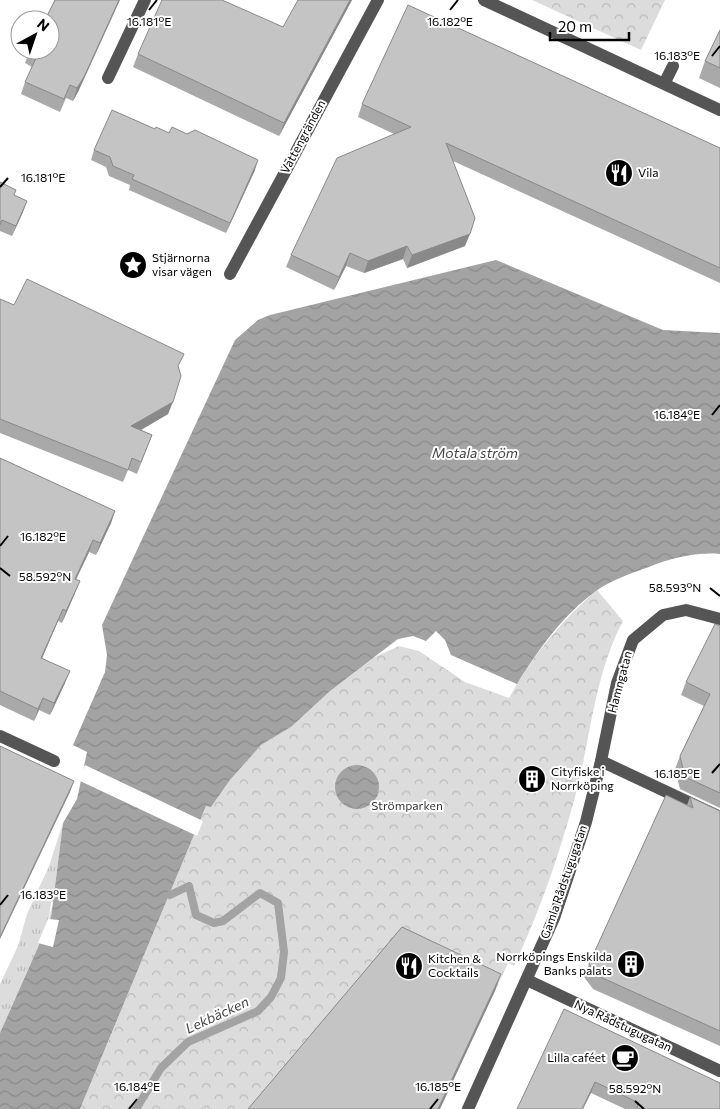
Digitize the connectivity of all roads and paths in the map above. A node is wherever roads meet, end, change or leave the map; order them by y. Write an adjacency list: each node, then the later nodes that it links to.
1 (145, 0): 5 (street)
2 (378, 0): 8 (street, Vattengränden)
3 (484, 0): 6 (street)
4 (673, 66): 6 (street)
5 (108, 78)
6 (664, 84): 7 (street)
7 (720, 110)
8 (230, 274)
9 (720, 618): 12 (street, Hamngatan)
10 (0, 736): 11 (street)
11 (54, 761)
12 (601, 761): 13 (street); 14 (street, Gamla Rådstugugatan)
13 (720, 817)
14 (527, 980): 15 (street, Nya Rådstugugatan); 16 (street, Gamla Rådstugugatan)
15 (720, 1071)
16 (468, 1109)

